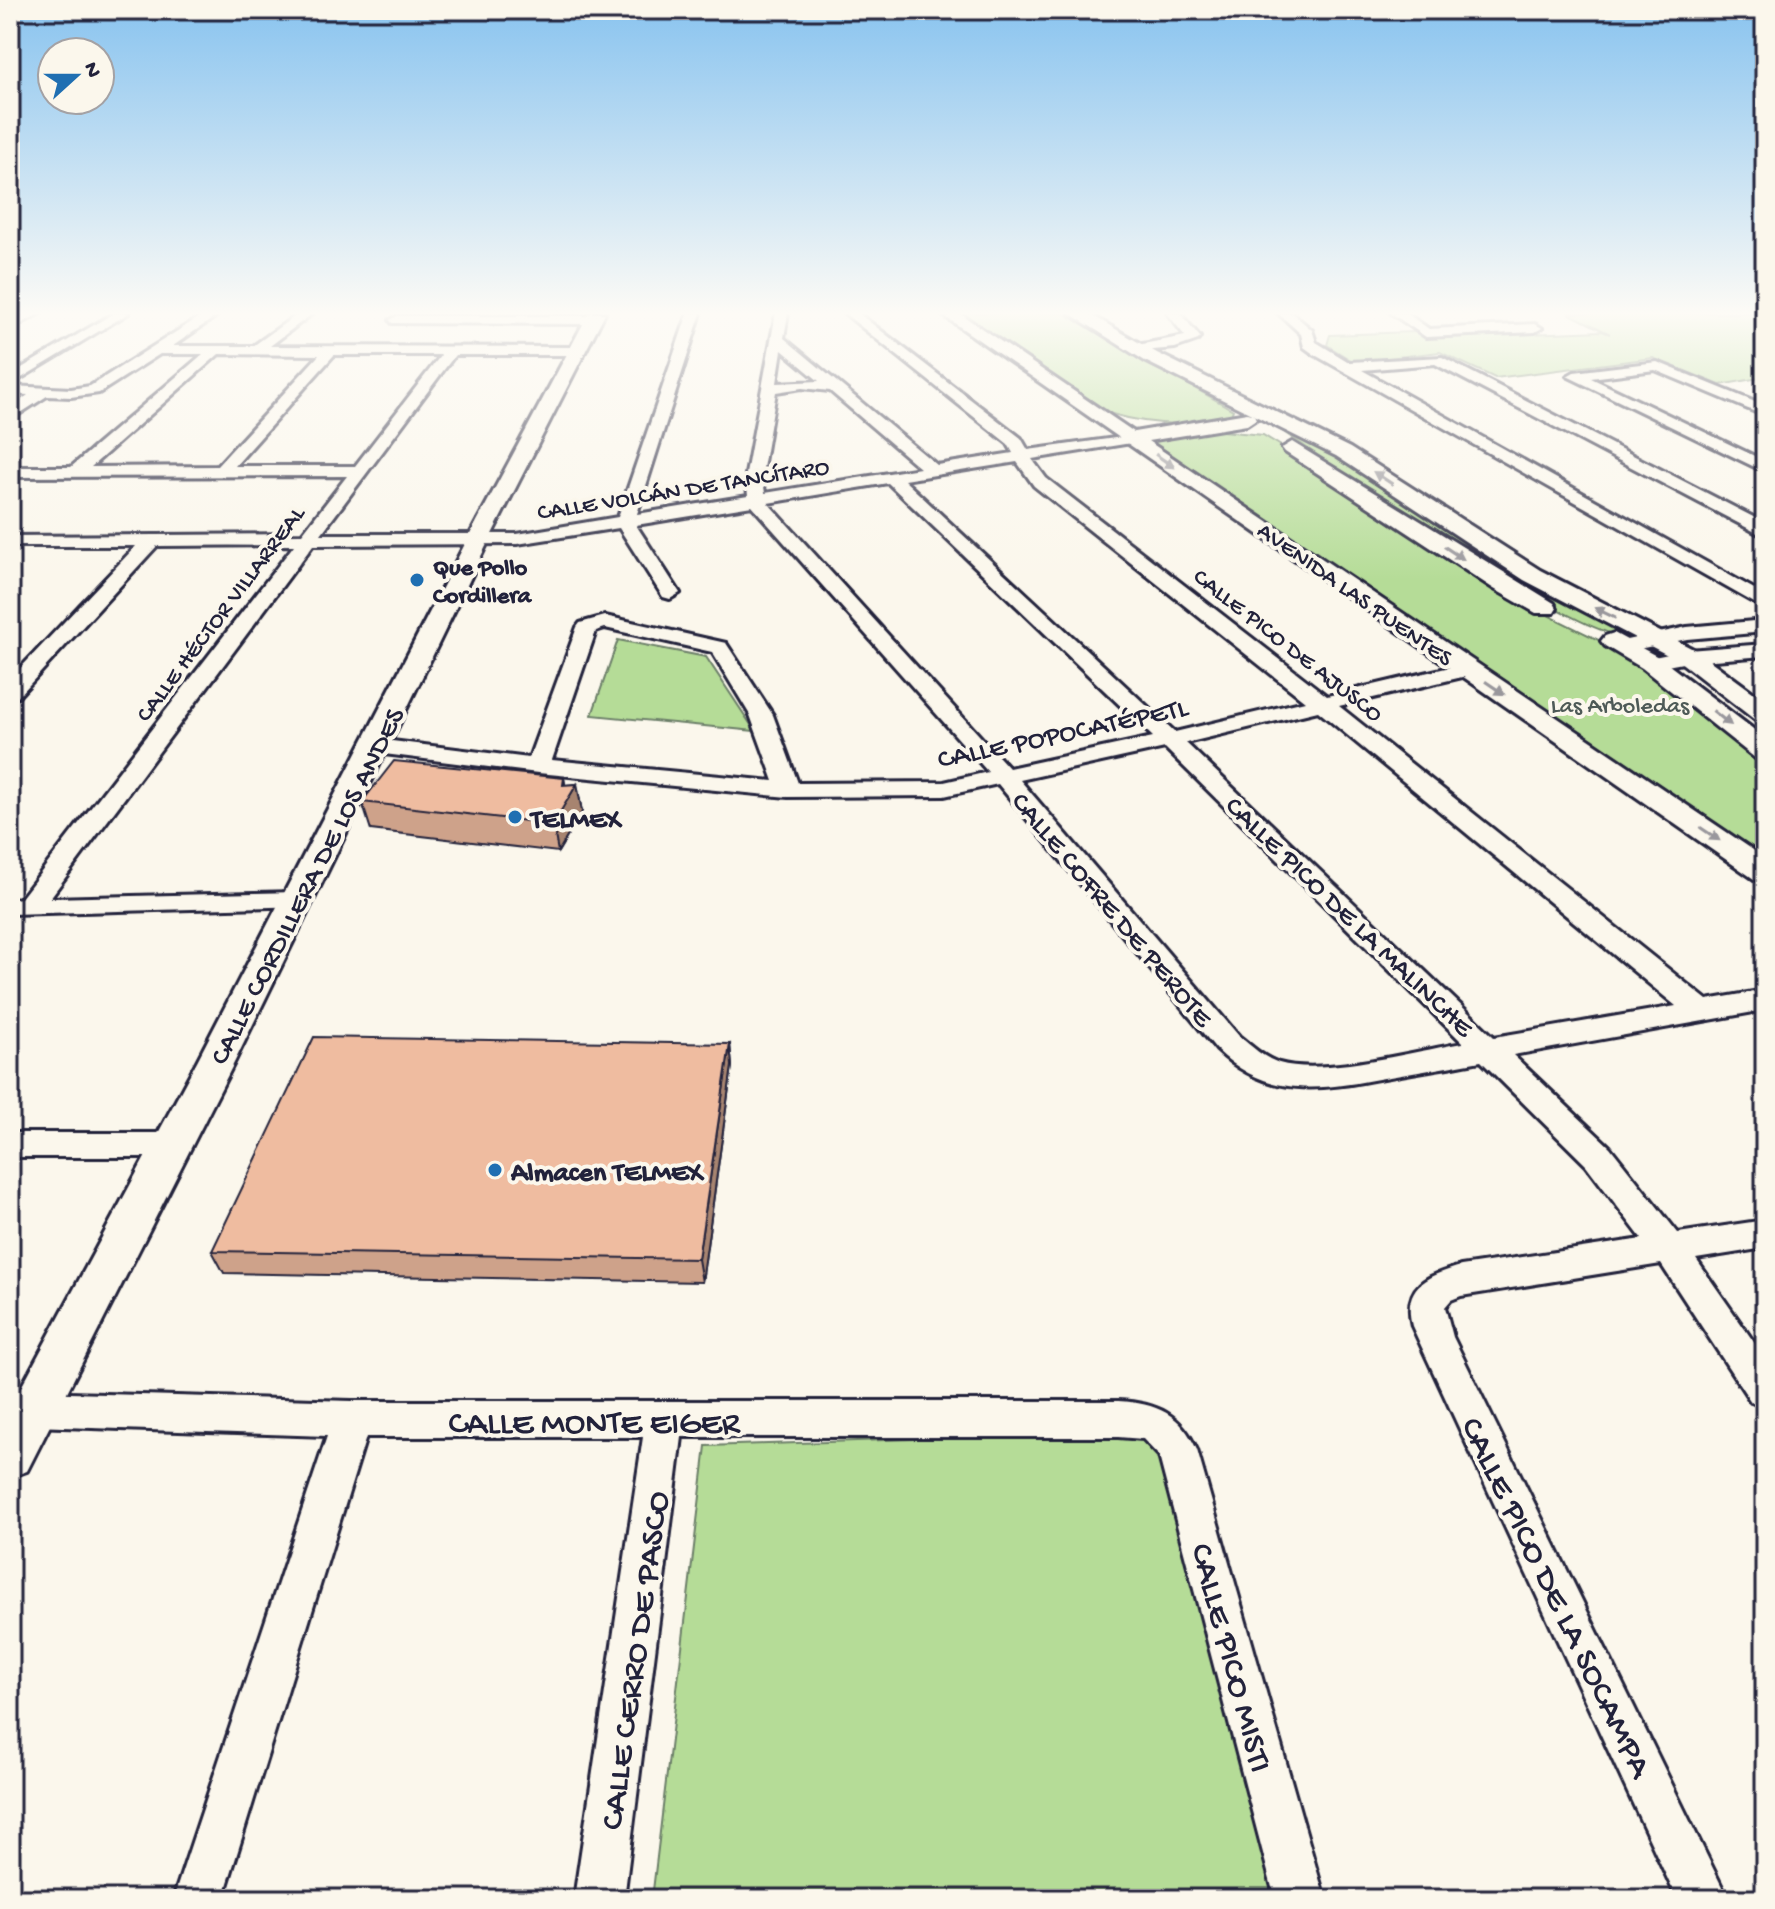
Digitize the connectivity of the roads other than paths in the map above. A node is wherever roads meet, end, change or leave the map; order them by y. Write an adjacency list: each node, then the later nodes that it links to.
1 (29, 402): 18 (street)
2 (156, 402): 25 (street)
3 (284, 402): 26 (street)
4 (412, 402): 22 (street, CALLE HÉCTOR VILLARREAL)
5 (550, 402): 33 (street, CALLE CORDILLERA DE LOS ANDES)
6 (665, 402): 29 (street)
7 (767, 402): 28 (street)
8 (854, 402): 23 (street)
9 (965, 402): 20 (street, CALLE PICO DE AJUSCO)
10 (1078, 402): 19 (street, AVENIDA LAS PUENTES)
11 (1229, 402): 16 (street)
12 (1407, 402): 36 (street)
13 (1518, 402): 30 (street)
14 (1629, 402): 21 (street)
15 (1744, 402): 17 (street)
16 (1244, 411): 19 (street); 39 (street, one-way to 16); 39 (street, one-way to 39)
17 (1765, 411)
18 (10, 415)
19 (1131, 438): 20 (street, CALLE VOLCÁN DE TANCÍTARO); 41 (street, AVENIDA LAS PUENTES, one-way to 41)
20 (1024, 457): 23 (street, CALLE VOLCÁN DE TANCÍTARO); 43 (street, CALLE PICO DE AJUSCO)
21 (1765, 467)
22 (359, 471): 26 (street); 32 (street, CALLE HÉCTOR VILLARREAL)
23 (934, 471): 27 (street, CALLE VOLCÁN DE TANCÍTARO)
24 (10, 472): 25 (street)
25 (75, 472): 26 (street)
26 (221, 472)
27 (893, 479): 28 (street, CALLE VOLCÁN DE TANCÍTARO); 45 (street, CALLE PICO DE LA MALINCHE)
28 (757, 501): 29 (street, CALLE VOLCÁN DE TANCÍTARO); 49 (street, CALLE COFRE DE PEROTE)
29 (625, 522): 33 (street, CALLE VOLCÁN DE TANCÍTARO); 35 (street)
30 (1765, 530)
31 (152, 540): 32 (street, CALLE VOLCÁN DE TANCÍTARO); 34 (street, CALLE VOLCÁN DE TANCÍTARO); 42 (street)
32 (308, 540): 33 (street, CALLE VOLCÁN DE TANCÍTARO); 53 (street, CALLE HÉCTOR VILLARREAL)
33 (478, 540): 46 (street, CALLE CORDILLERA DE LOS ANDES)
34 (10, 541)
35 (670, 593)
36 (1765, 603)
37 (1765, 626): 39 (street)
38 (1765, 650): 40 (street)
39 (1654, 651): 40 (street); 47 (street, one-way to 47)
40 (1688, 656): 44 (street)
41 (1467, 669): 43 (street, CALLE POPOCATÉPETL); 51 (street, AVENIDA LAS PUENTES, one-way to 51)
42 (10, 692)
43 (1323, 704): 45 (street, CALLE POPOCATÉPETL); 55 (street, CALLE PICO DE AJUSCO)
44 (1765, 714)
45 (1170, 740): 49 (street, CALLE POPOCATÉPETL); 56 (street, CALLE PICO DE LA MALINCHE)
46 (376, 746): 48 (street, CALLE POPOCATÉPETL); 52 (street, CALLE CORDILLERA DE LOS ANDES)
47 (1765, 752)
48 (538, 766): 50 (street, CALLE POPOCATÉPETL); 50 (street)
49 (1004, 776): 50 (street, CALLE POPOCATÉPETL); 56 (street, CALLE COFRE DE PEROTE)
50 (788, 790)
51 (1765, 872)
52 (296, 900): 53 (street); 58 (street, CALLE CORDILLERA DE LOS ANDES)
53 (20, 907)
54 (1765, 1000): 55 (street, CALLE COFRE DE PEROTE)
55 (1703, 1012): 56 (street, CALLE COFRE DE PEROTE)
56 (1491, 1050): 60 (street, CALLE PICO DE LA MALINCHE)
57 (10, 1145): 58 (street)
58 (171, 1145): 62 (street, CALLE CORDILLERA DE LOS ANDES)
59 (1765, 1234): 60 (street)
60 (1671, 1250): 61 (street, CALLE PICO DE LA MALINCHE); 70 (street, CALLE PICO DE LA SOCAMPA)
61 (1765, 1390)
62 (34, 1409): 63 (street, CALLE MONTE EIGER); 66 (street, CALLE CORDILLERA DE LOS ANDES)
63 (352, 1419): 64 (street, CALLE MONTE EIGER); 67 (street)
64 (665, 1421): 65 (street, CALLE MONTE EIGER); 68 (street, CALLE CERRO DE PASCO)
65 (1155, 1423): 69 (street, CALLE PICO MISTI)
66 (10, 1455)
67 (198, 1899)
68 (599, 1899)
69 (1300, 1899)
70 (1703, 1899)

